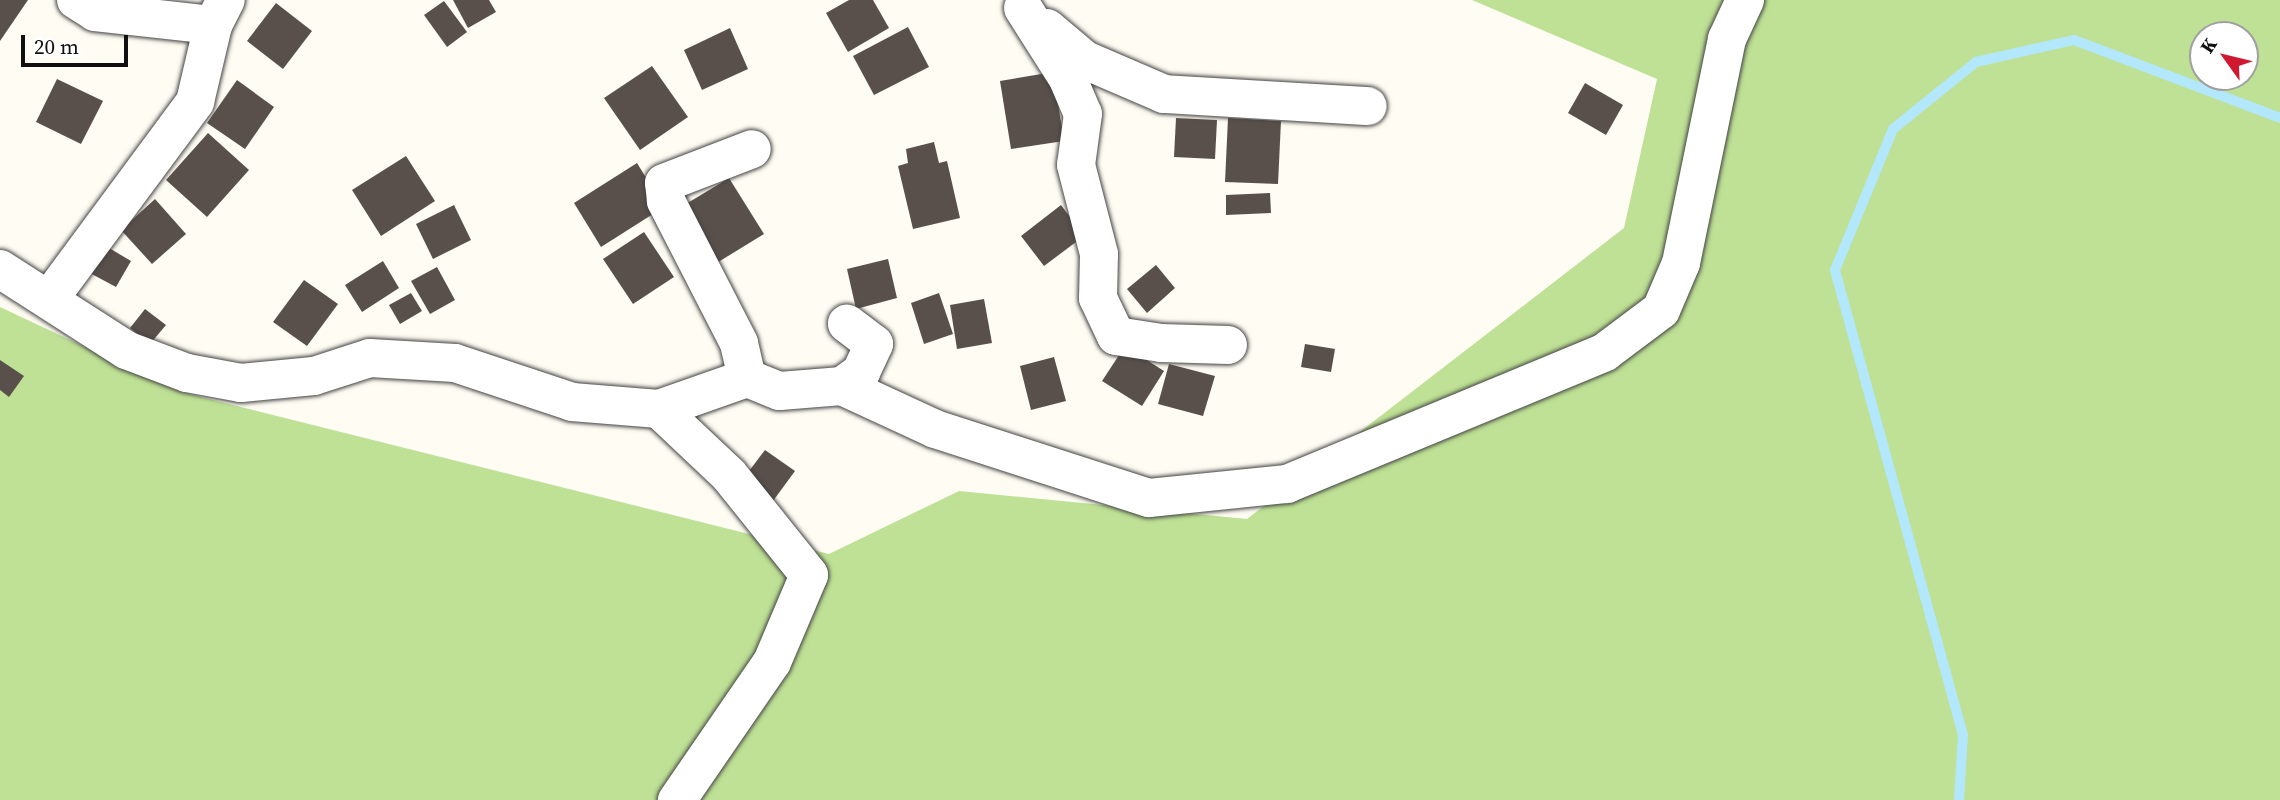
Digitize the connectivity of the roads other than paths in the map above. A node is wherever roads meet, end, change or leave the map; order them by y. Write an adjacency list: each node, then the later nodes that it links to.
1 (76, 0): 4 (street)
2 (1745, 0): 12 (street)
3 (1020, 4): 5 (street); 10 (street)
4 (219, 13): 8 (street)
5 (1368, 106)
6 (752, 149): 11 (street)
7 (0, 269): 8 (street)
8 (50, 299): 13 (street)
9 (847, 324): 12 (street)
10 (1228, 345)
11 (747, 378): 12 (street); 13 (street)
12 (842, 386)
13 (659, 409): 14 (street)
14 (677, 800)

